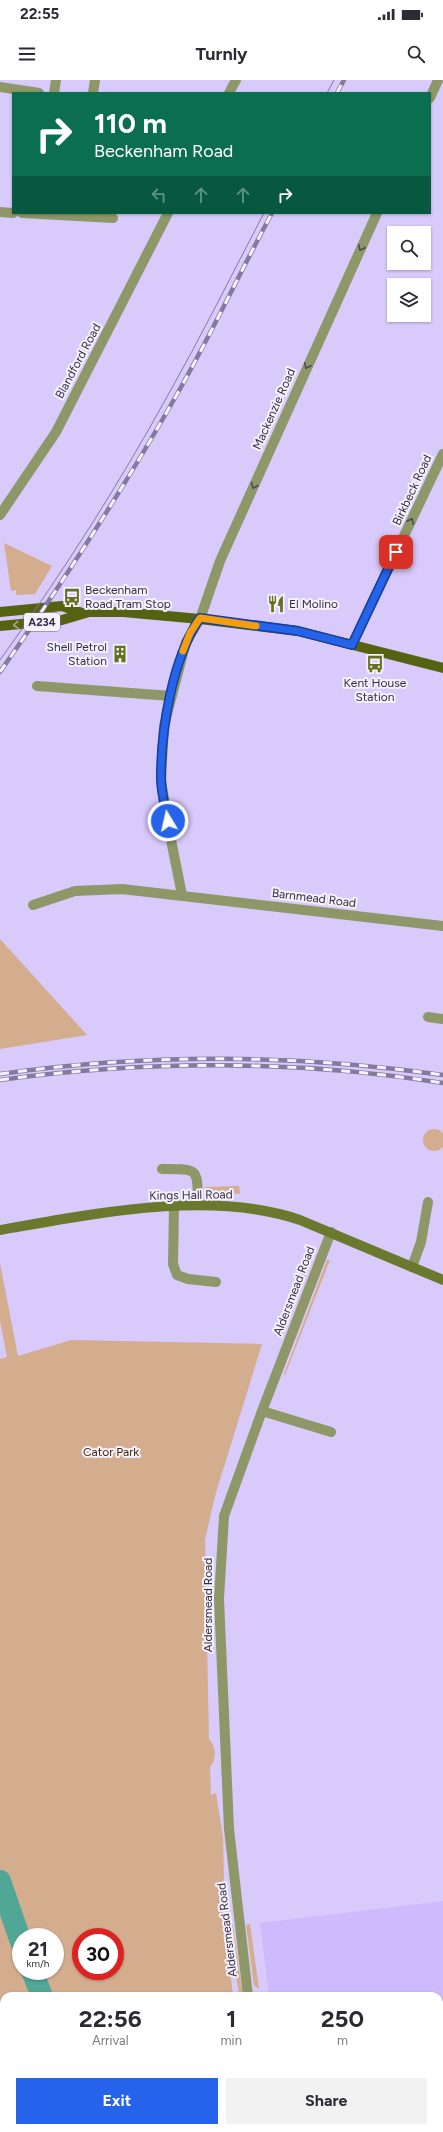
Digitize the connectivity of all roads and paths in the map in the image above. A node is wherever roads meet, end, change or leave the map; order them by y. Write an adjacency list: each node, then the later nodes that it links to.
1 (56, 80): 7 (street)
2 (95, 80): 8 (street)
3 (236, 80): 9 (street)
4 (438, 80): 10 (street)
5 (0, 87): 6 (street)
6 (32, 92)
7 (54, 92)
8 (93, 92)
9 (230, 92)
10 (431, 96)
11 (0, 212): 12 (street)
12 (12, 212)
13 (40, 214): 16 (street)
14 (167, 214): 18 (street, Blandford Road)
15 (377, 214): 21 (street, Mackenzie Road, one-way to 21)
16 (113, 218)
17 (443, 454): 23 (street, Birkbeck Road, one-way to 17)
18 (0, 515)
19 (0, 612): 20 (main road, A234)
20 (82, 613): 21 (main road, A234); 22 (main road, A234, one-way to 22)
21 (200, 618): 23 (main road, A234); 26 (street)
22 (0, 626)
23 (352, 645): 24 (main road, A234)
24 (443, 668)
25 (37, 686): 26 (street)
26 (171, 696): 27 (street)
27 (182, 895): 28 (street, Barnmead Road); 29 (street, Barnmead Road)
28 (33, 905)
29 (443, 926)
30 (428, 1017): 31 (street)
31 (443, 1019)
32 (162, 1169): 34 (street)
33 (428, 1202): 38 (street)
34 (198, 1205): 35 (street, Kings Hall Road); 37 (street, Kings Hall Road)
35 (174, 1206): 36 (street, Kings Hall Road); 40 (street)
36 (0, 1230)
37 (331, 1232): 38 (street, Kings Hall Road); 41 (street, Aldersmead Road)
38 (412, 1267): 39 (street, Kings Hall Road)
39 (443, 1280)
40 (216, 1282)
41 (262, 1411): 42 (street); 43 (street, Aldersmead Road)
42 (331, 1432)
43 (248, 1992)

